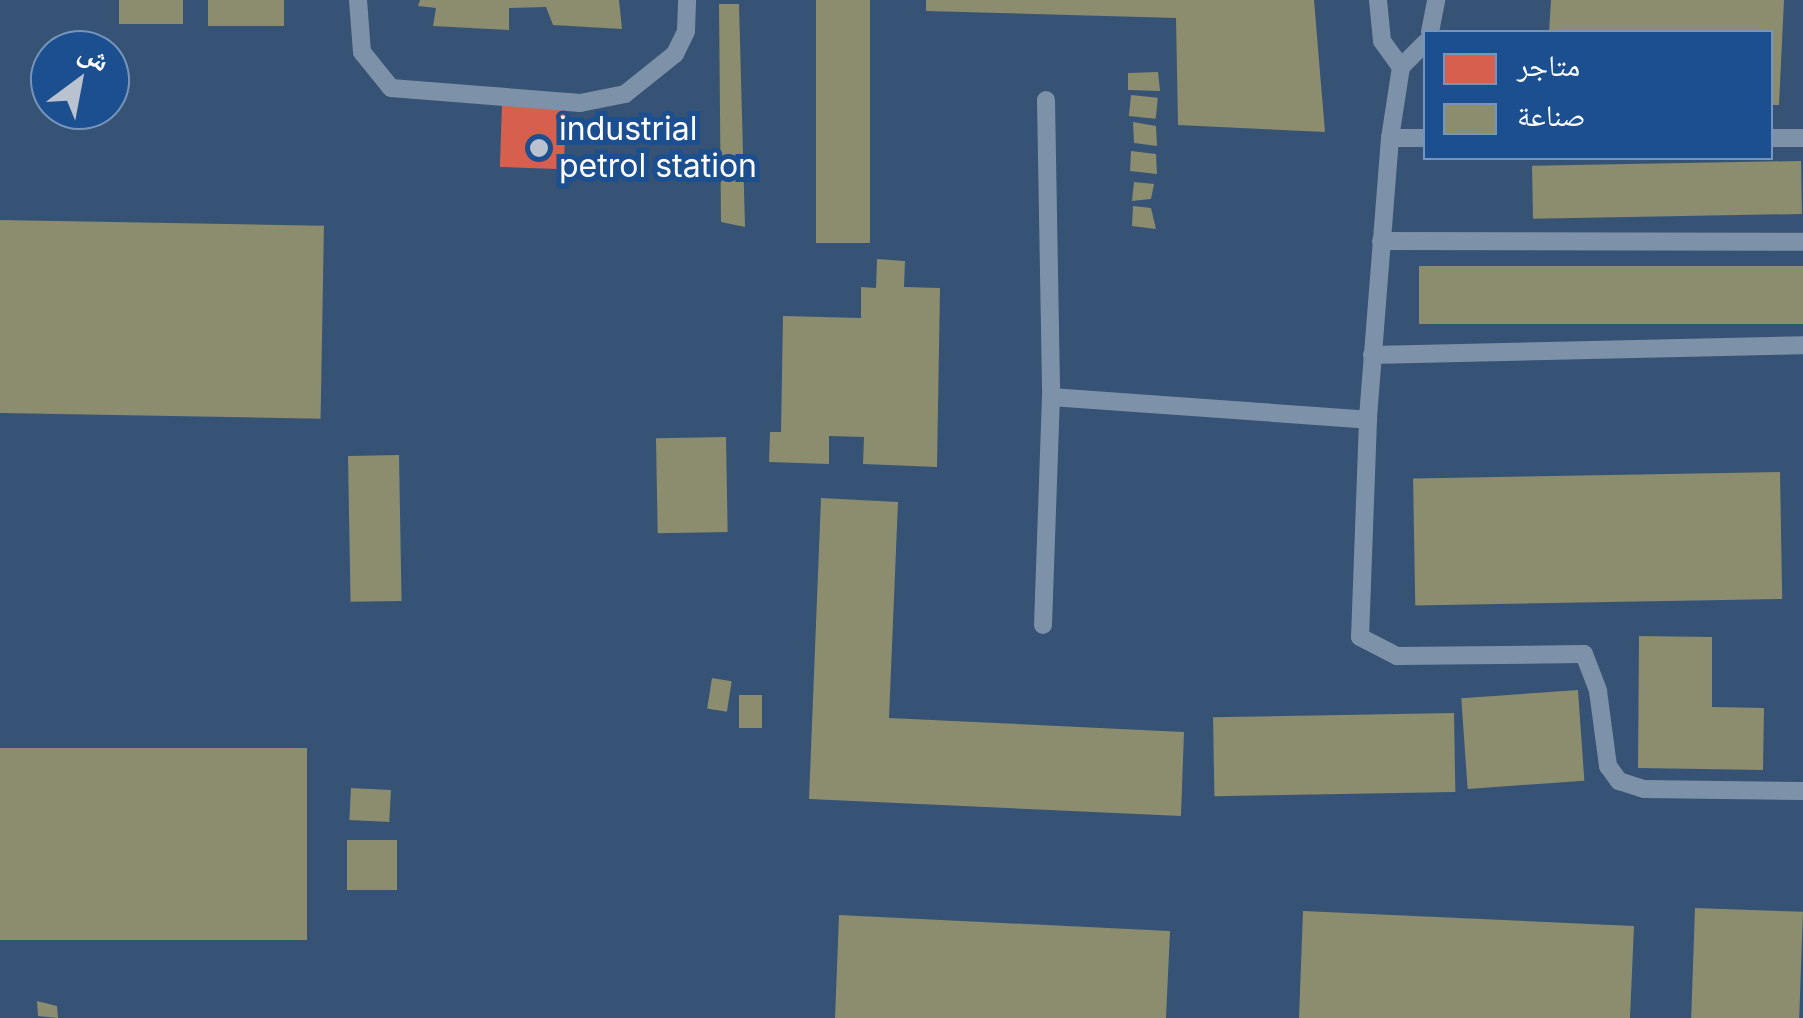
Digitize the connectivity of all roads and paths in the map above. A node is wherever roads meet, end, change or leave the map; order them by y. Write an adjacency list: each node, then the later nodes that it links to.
1 (358, 0): 2 (lane)
2 (686, 0)
3 (1378, 0): 7 (lane)
4 (1436, 0): 5 (lane)
5 (1430, 30)
6 (1423, 45): 7 (lane)
7 (1401, 66): 9 (lane)
8 (1046, 100): 17 (lane)
9 (1390, 138): 10 (lane); 13 (lane)
10 (1423, 138)
11 (1773, 138): 12 (lane)
12 (1803, 138)
13 (1382, 241): 14 (lane); 16 (lane)
14 (1803, 242)
15 (1803, 346): 16 (lane)
16 (1372, 355): 18 (lane)
17 (1051, 397): 18 (lane); 19 (lane)
18 (1368, 420): 20 (lane)
19 (1043, 625)
20 (1803, 791)

